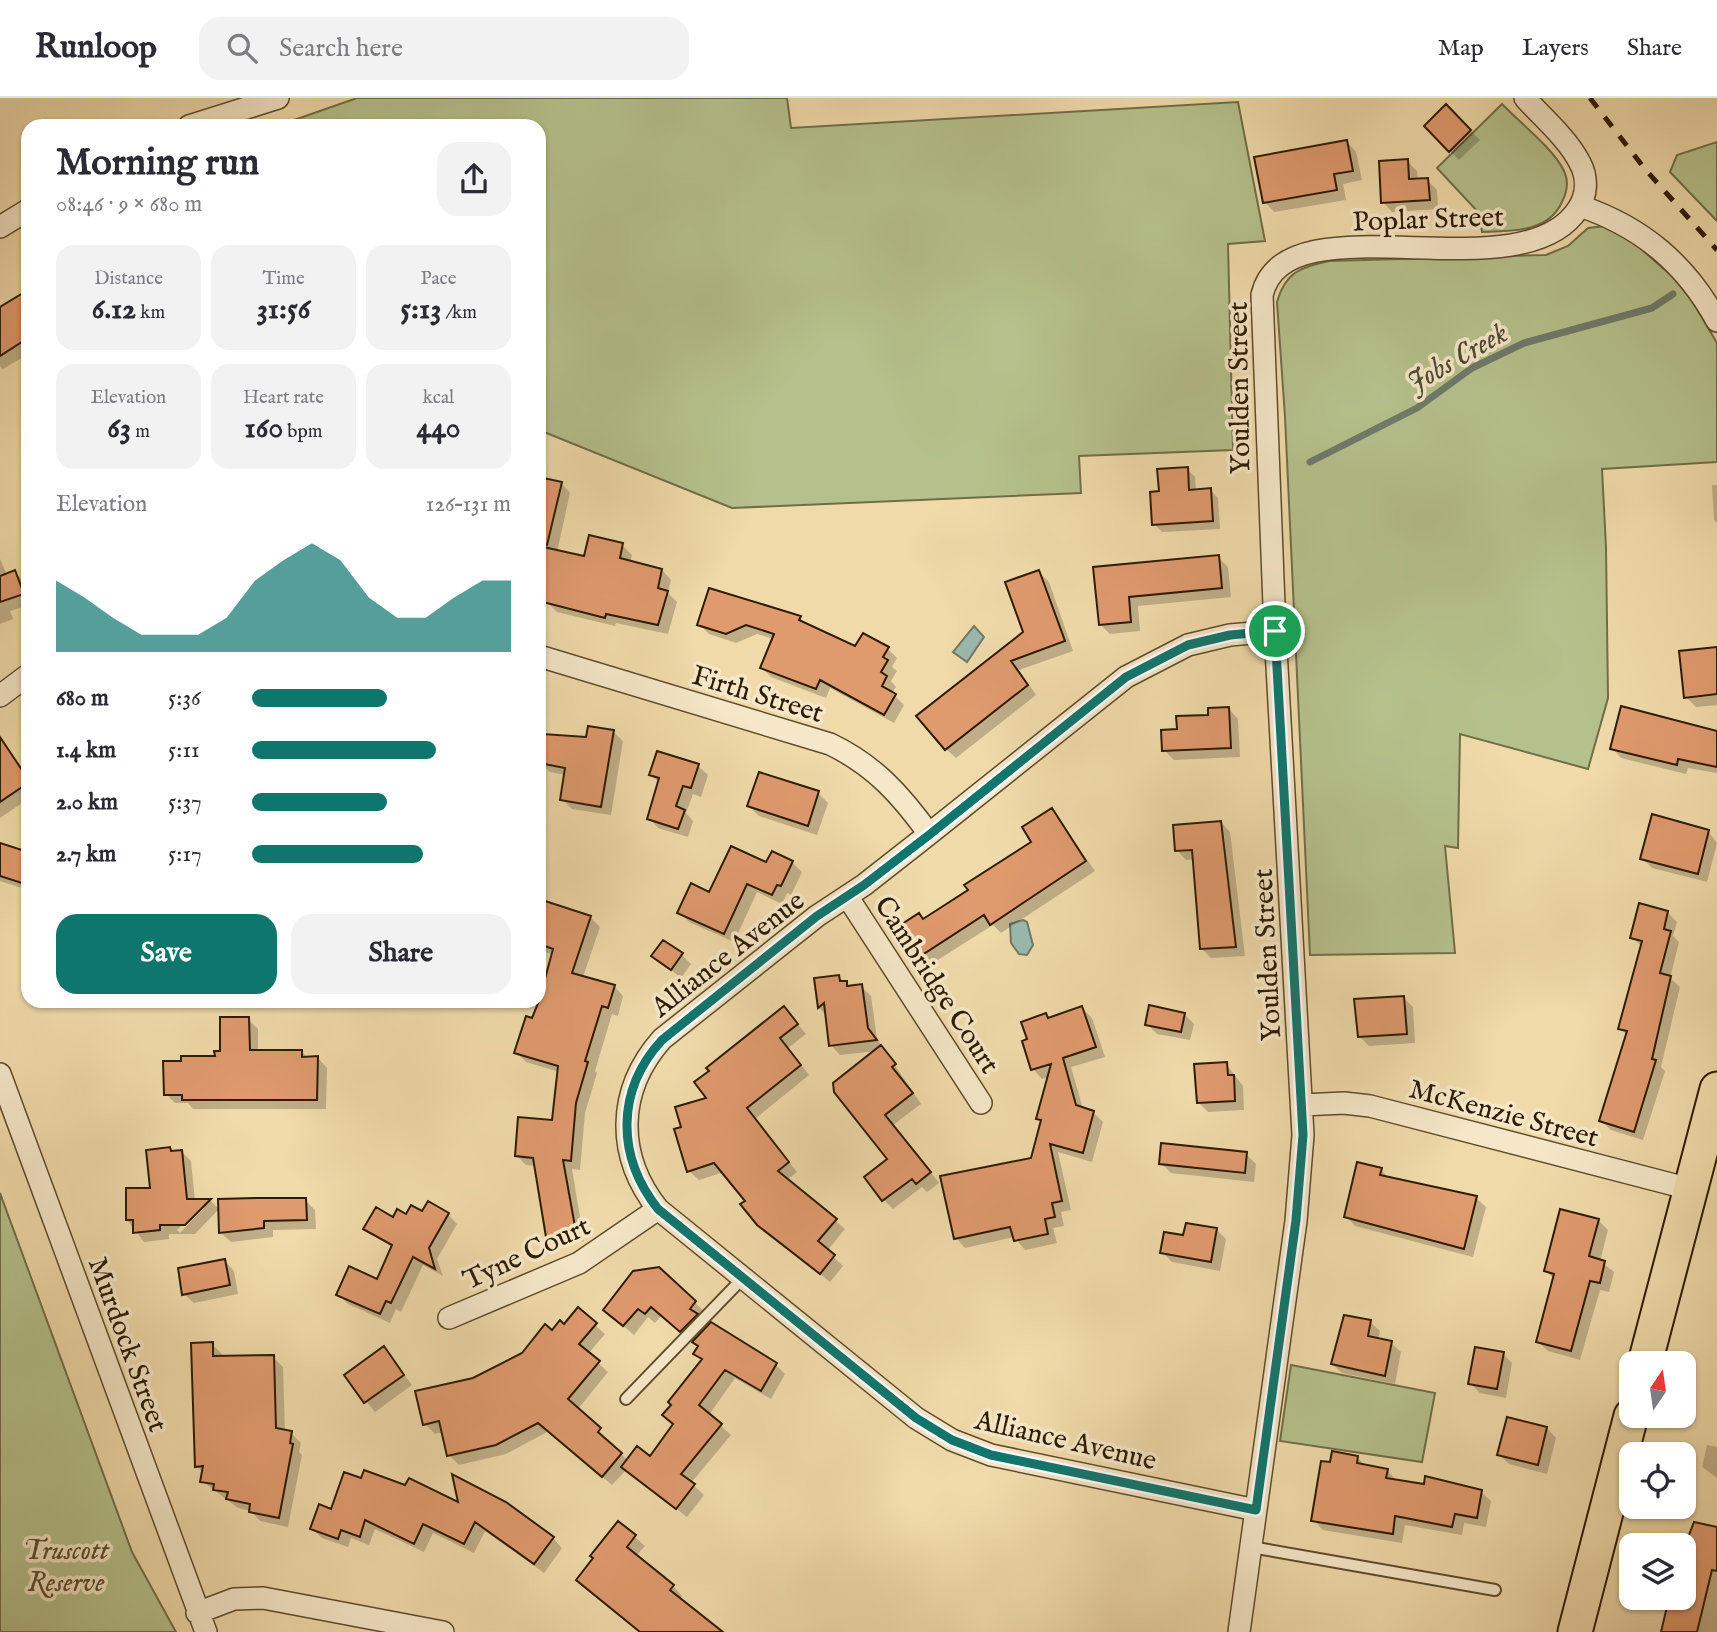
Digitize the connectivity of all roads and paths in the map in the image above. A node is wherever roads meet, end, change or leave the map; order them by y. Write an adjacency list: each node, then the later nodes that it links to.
1 (278, 98): 3 (street)
2 (1525, 98): 4 (street)
3 (211, 119)
4 (1580, 206): 7 (street, Poplar Street); 8 (street)
5 (21, 214): 6 (street)
6 (0, 228)
7 (1270, 274): 9 (street, Youlden Street)
8 (1717, 321)
9 (1275, 631): 13 (street, Alliance Avenue); 18 (street, Youlden Street)
10 (546, 658): 13 (street, Firth Street)
11 (21, 680): 12 (street)
12 (0, 696)
13 (929, 835): 14 (street, Alliance Avenue)
14 (847, 896): 17 (street, Cambridge Court); 20 (street, Alliance Avenue)
15 (0, 1074): 29 (street, Murdock Street)
16 (1717, 1089): 19 (main road)
17 (981, 1103)
18 (1302, 1105): 19 (street, McKenzie Street); 26 (street, Youlden Street)
19 (1690, 1189): 23 (main road)
20 (658, 1209): 21 (street, Alliance Avenue); 22 (street, Tyne Court)
21 (743, 1279): 24 (lane); 26 (street, Alliance Avenue)
22 (449, 1318)
23 (1648, 1351)
24 (626, 1399)
25 (1628, 1428): 32 (main road)
26 (1256, 1510): 27 (street, Youlden Street)
27 (1251, 1547): 28 (lane); 31 (street, Youlden Street)
28 (1495, 1590)
29 (202, 1622): 30 (street)
30 (443, 1632)
31 (1239, 1632)
32 (1575, 1632)

